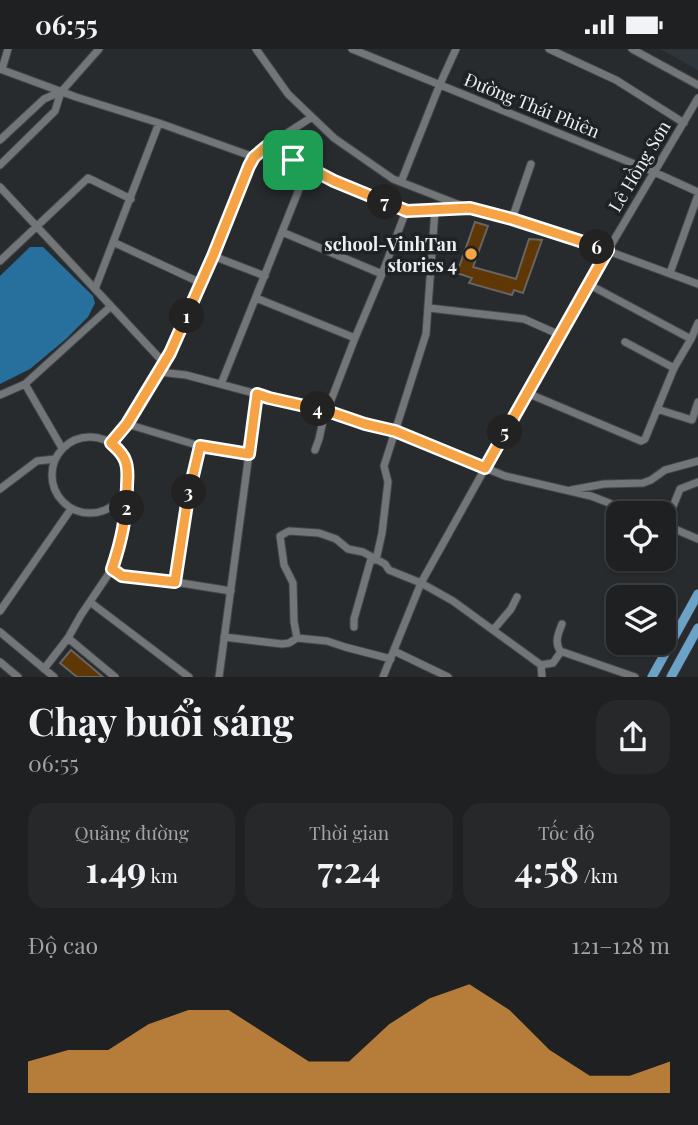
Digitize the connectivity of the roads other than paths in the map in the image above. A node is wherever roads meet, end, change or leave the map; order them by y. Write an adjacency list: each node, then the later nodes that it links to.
1 (8, 49): 8 (street)
2 (99, 49): 11 (street)
3 (256, 49): 13 (street)
4 (352, 49): 9 (street, Đường Thái Phiên)
5 (456, 49): 9 (street)
6 (549, 49): 15 (street)
7 (632, 49): 10 (street)
8 (1, 69): 11 (street)
9 (440, 84): 22 (street, Đường Thái Phiên); 23 (street)
10 (698, 85)
11 (61, 92): 14 (street); 16 (street); 19 (street)
12 (698, 99): 15 (street, Lê Hồng Sơn)
13 (312, 117): 17 (street); 23 (street)
14 (159, 123): 18 (street); 26 (street)
15 (684, 123): 22 (street, Lê Hồng Sơn)
16 (0, 140)
17 (267, 146): 18 (street); 21 (street)
18 (254, 157): 35 (street)
19 (0, 165)
20 (531, 165): 30 (street)
21 (308, 167): 29 (street); 32 (street)
22 (654, 172): 25 (street, Đường Thái Phiên); 34 (street, Lê Hồng Sơn)
23 (401, 182): 27 (street)
24 (0, 187): 31 (street)
25 (698, 193): 38 (street)
26 (131, 199): 31 (street); 33 (street)
27 (470, 208): 28 (street); 30 (street)
28 (435, 210): 29 (street); 46 (street)
29 (407, 211): 37 (street)
30 (512, 219): 34 (street)
31 (37, 227): 36 (street); 43 (street)
32 (282, 232): 37 (street); 39 (street)
33 (113, 242): 40 (street); 43 (street)
34 (608, 250): 38 (street); 42 (street, Lê Hồng Sơn)
35 (213, 256): 39 (street); 40 (street)
36 (0, 261)
37 (382, 274): 49 (street)
38 (670, 274): 41 (street)
39 (265, 276): 44 (street)
40 (201, 283): 52 (street)
41 (698, 283)
42 (588, 284): 48 (street, Lê Hồng Sơn); 50 (street)
43 (94, 289): 45 (street)
44 (256, 298): 49 (street); 56 (street)
45 (111, 306): 52 (street); 55 (street)
46 (429, 308): 48 (street); 64 (street)
47 (698, 323): 50 (street)
48 (561, 335): 57 (street, Lê Hồng Sơn)
49 (355, 338): 62 (street)
50 (691, 339): 53 (street)
51 (625, 342): 53 (street)
52 (164, 363): 54 (street)
53 (674, 368): 61 (street)
54 (159, 372): 56 (street); 63 (street)
55 (25, 384): 59 (street); 67 (street)
56 (221, 384): 58 (street)
57 (527, 393): 61 (street); 72 (street, Lê Hồng Sơn)
58 (257, 394): 62 (street); 69 (street)
59 (0, 395)
60 (698, 402): 61 (street)
61 (657, 409)
62 (327, 411): 64 (street); 68 (street)
63 (127, 424): 65 (street); 66 (street)
64 (395, 431): 72 (street); 82 (street)
65 (111, 443): 67 (street); 74 (street)
66 (200, 446): 69 (street); 84 (street)
67 (62, 448): 70 (street)
68 (315, 450)
69 (249, 454): 86 (street)
70 (55, 459): 75 (street); 79 (street)
71 (698, 461): 76 (street)
72 (485, 468): 76 (street); 85 (street, Lê Hồng Sơn)
73 (698, 482): 77 (street)
74 (127, 485): 79 (street); 83 (street)
75 (0, 489)
76 (569, 490): 78 (street)
77 (675, 501)
78 (606, 502)
79 (71, 509): 90 (street)
80 (676, 529): 81 (street)
81 (698, 539)
82 (376, 560): 85 (street); 92 (street); 98 (street)
83 (112, 569): 84 (street); 89 (street)
84 (175, 582): 86 (street)
85 (421, 583): 94 (street); 100 (street, Lê Hồng Sơn)
86 (231, 591): 96 (street)
87 (698, 594): 113 (main road)
88 (517, 597): 94 (street)
89 (89, 602): 97 (street); 107 (street)
90 (0, 611)
91 (562, 624): 99 (street)
92 (354, 627)
93 (698, 628): 114 (main road)
94 (494, 629): 102 (street)
95 (0, 632): 103 (street)
96 (224, 637): 98 (street); 108 (street)
97 (68, 638): 103 (street); 106 (street)
98 (297, 638): 100 (street)
99 (561, 652): 102 (street); 112 (street)
100 (392, 655): 109 (street, Lê Hồng Sơn); 110 (street)
101 (0, 662): 104 (street)
102 (541, 665): 111 (street)
103 (44, 669): 105 (street)
104 (18, 677)
105 (54, 677)
106 (116, 677)
107 (189, 677)
108 (219, 677)
109 (383, 677)
110 (449, 677)
111 (542, 677)
112 (635, 677)
113 (652, 677)
114 (671, 677)

